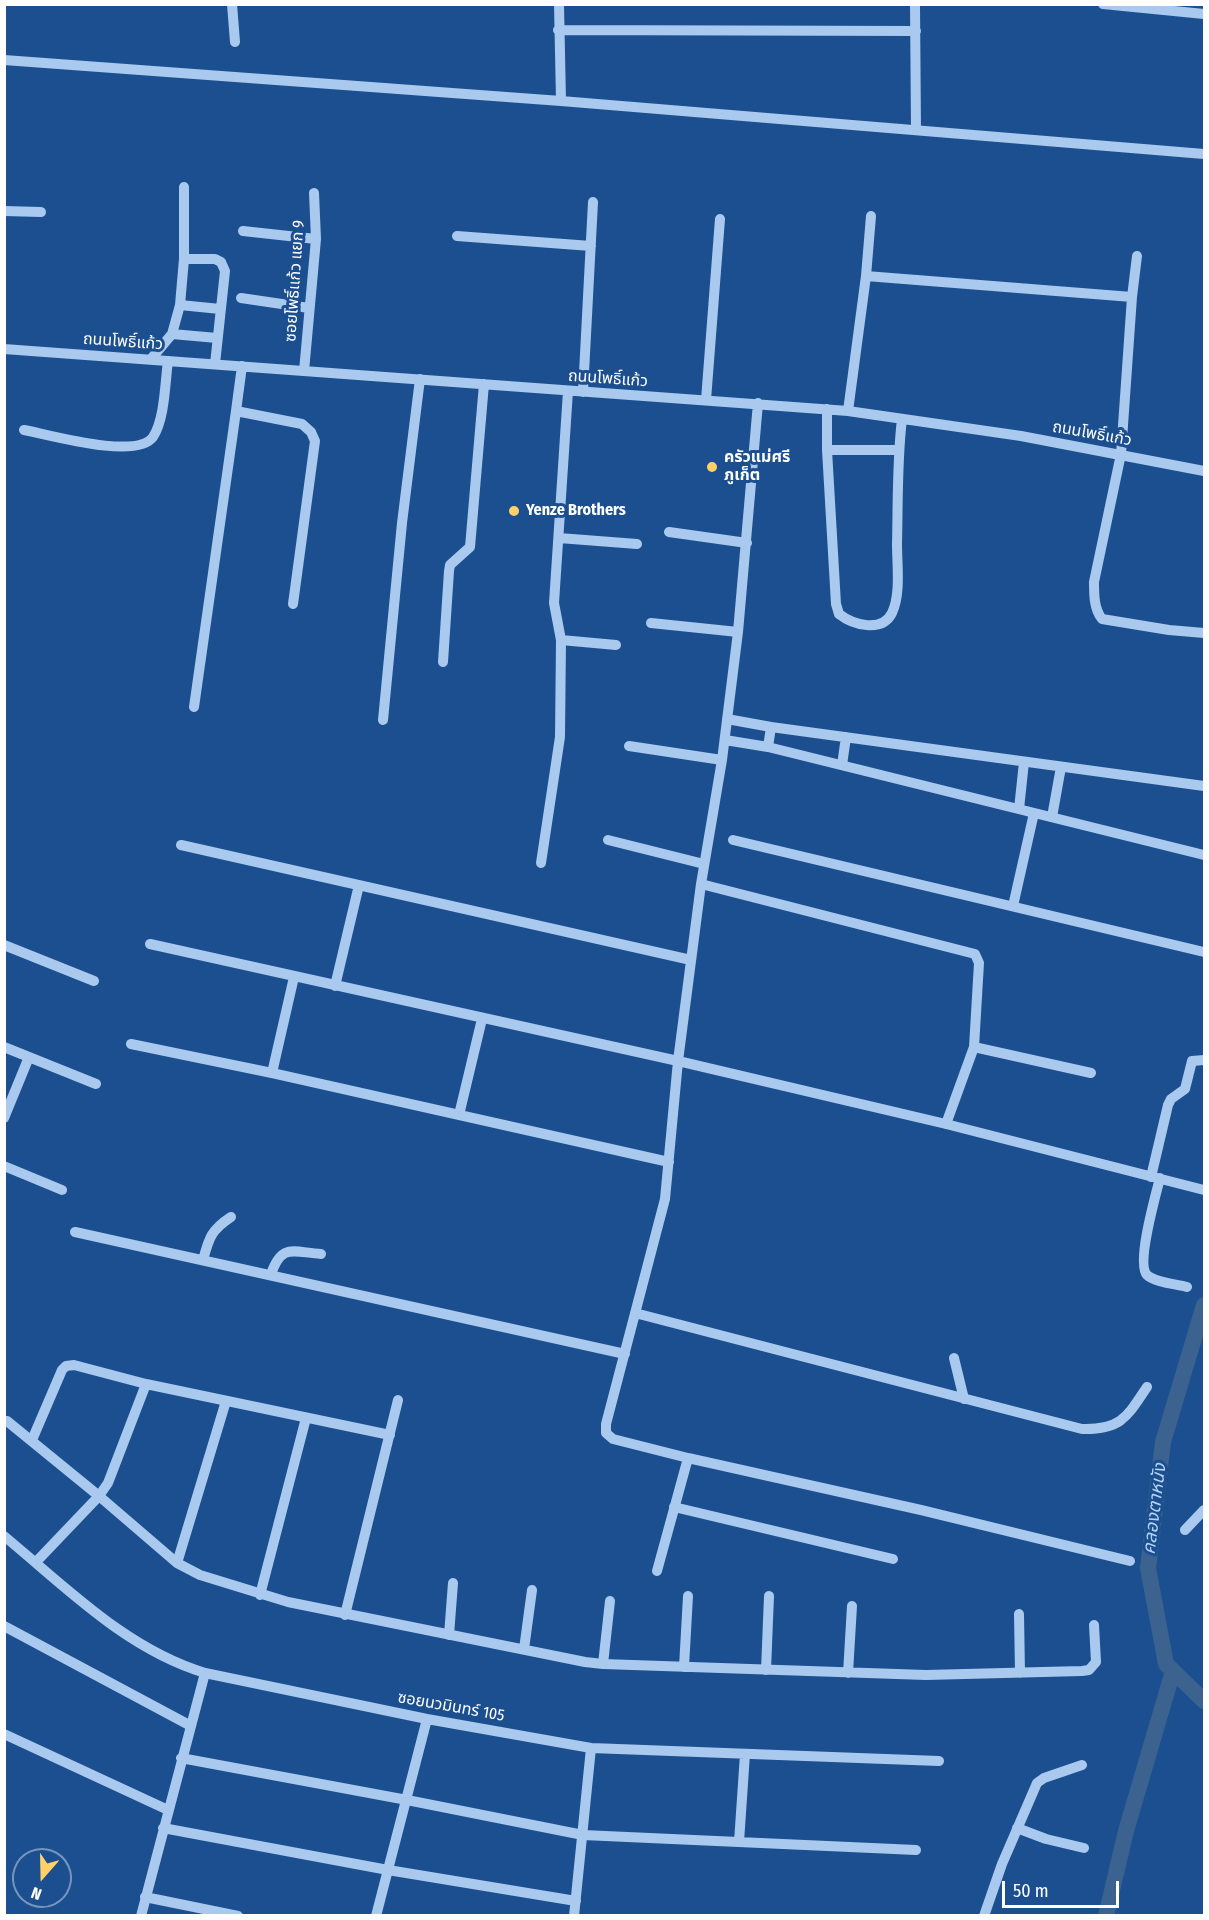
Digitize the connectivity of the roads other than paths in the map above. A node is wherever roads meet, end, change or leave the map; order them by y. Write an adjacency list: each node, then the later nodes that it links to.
1 (232, 4): 8 (street)
2 (559, 4): 6 (street)
3 (915, 4): 7 (street)
4 (1103, 4): 5 (street)
5 (1204, 14)
6 (558, 30): 7 (street); 10 (street)
7 (916, 31): 11 (street)
8 (235, 42)
9 (4, 60): 10 (street)
10 (561, 101): 11 (street)
11 (916, 130): 12 (street)
12 (1204, 154)
13 (184, 187): 25 (street)
14 (314, 193): 22 (street, ซอยโพธิ์เเก้ว แยก 9)
15 (593, 202): 23 (street)
16 (4, 211): 17 (street)
17 (40, 212)
18 (871, 216): 26 (street)
19 (720, 219): 44 (street)
20 (243, 231): 22 (street)
21 (457, 236): 23 (street)
22 (316, 239): 30 (street, ซอยโพธิ์เเก้ว แยก 9)
23 (591, 246): 43 (street)
24 (1137, 256): 27 (street)
25 (184, 259): 29 (street); 31 (street)
26 (866, 276): 27 (street); 48 (street)
27 (1132, 297): 53 (street)
28 (241, 298): 30 (street)
29 (180, 305): 31 (street); 32 (street)
30 (309, 308): 39 (street, ซอยโพธิ์เเก้ว แยก 9)
31 (220, 309): 33 (street)
32 (172, 334): 33 (street); 35 (street)
33 (217, 338): 37 (street)
34 (4, 349): 35 (street, ถนนโพธิ์แก้ว)
35 (151, 359): 36 (street, ถนนโพธิ์แก้ว)
36 (168, 361): 37 (street, ถนนโพธิ์แก้ว); 50 (street)
37 (215, 364): 38 (street, ถนนโพธิ์แก้ว)
38 (242, 366): 39 (street, ถนนโพธิ์แก้ว); 47 (street)
39 (304, 371): 40 (street, ถนนโพธิ์แก้ว)
40 (420, 379): 41 (street, ถนนโพธิ์แก้ว); 68 (street)
41 (484, 384): 42 (street, ถนนโพธิ์แก้ว); 65 (street)
42 (568, 391): 43 (street, ถนนโพธิ์แก้ว); 56 (street)
43 (583, 392): 44 (street, ถนนโพธิ์แก้ว)
44 (706, 400): 45 (street, ถนนโพธิ์แก้ว)
45 (758, 404): 46 (street, ถนนโพธิ์แก้ว); 57 (street)
46 (827, 409): 48 (street, ถนนโพธิ์แก้ว); 51 (street)
47 (236, 411): 59 (street); 66 (street)
48 (848, 411): 49 (street, ถนนโพธิ์แก้ว)
49 (902, 418): 52 (street); 53 (street, ถนนโพธิ์แก้ว)
50 (24, 430)
51 (827, 450): 52 (street); 52 (street)
52 (898, 450)
53 (1121, 454): 54 (street, ถนนโพธิ์แก้ว); 62 (street)
54 (1204, 471)
55 (669, 532): 57 (street)
56 (559, 538): 58 (street); 63 (street)
57 (747, 543): 61 (street)
58 (637, 544)
59 (293, 604)
60 (651, 623): 61 (street)
61 (738, 632): 67 (street)
62 (1204, 633)
63 (561, 640): 64 (street); 86 (street)
64 (616, 645)
65 (443, 662)
66 (194, 707)
67 (727, 719): 69 (street); 71 (street)
68 (383, 720)
69 (771, 727): 70 (street); 73 (street)
70 (846, 737): 75 (street); 76 (street)
71 (725, 740): 73 (street); 74 (street)
72 (630, 746): 74 (street)
73 (768, 747): 76 (street)
74 (722, 760): 87 (street)
75 (1024, 762): 77 (street); 79 (street)
76 (842, 765): 79 (street)
77 (1061, 767): 78 (street); 81 (street)
78 (1204, 786)
79 (1019, 809): 80 (street)
80 (1034, 813): 81 (street); 90 (street)
81 (1052, 817): 85 (street)
82 (608, 840): 87 (street)
83 (733, 840): 90 (street)
84 (181, 845): 89 (street)
85 (1204, 855)
86 (541, 863)
87 (705, 864): 88 (street)
88 (701, 884): 94 (street); 101 (street)
89 (359, 885): 94 (street); 97 (street)
90 (1013, 906): 93 (street)
91 (150, 944): 95 (street)
92 (4, 945): 96 (street)
93 (1204, 952)
94 (691, 960): 104 (street)
95 (294, 977): 97 (street); 105 (street)
96 (94, 981)
97 (335, 986): 98 (street)
98 (482, 1019): 104 (street); 108 (street)
99 (132, 1044): 105 (street)
100 (4, 1047): 102 (street)
101 (974, 1047): 106 (street); 110 (street)
102 (29, 1057): 107 (street); 109 (street)
103 (1204, 1060): 113 (street)
104 (678, 1061): 110 (street); 111 (street)
105 (272, 1073): 108 (street)
106 (1091, 1073)
107 (96, 1084)
108 (459, 1115): 111 (street)
109 (4, 1118)
110 (946, 1124): 113 (street)
111 (669, 1162): 122 (street)
112 (4, 1166): 114 (street)
113 (1155, 1177): 115 (street); 121 (street)
114 (62, 1190)
115 (1204, 1190)
116 (231, 1217): 119 (street)
117 (75, 1232): 119 (street)
118 (321, 1254): 120 (street)
119 (203, 1260): 120 (street)
120 (272, 1274): 123 (street)
121 (1187, 1287)
122 (635, 1313): 123 (street); 127 (street)
123 (625, 1354): 134 (street)
124 (954, 1358): 127 (street)
125 (146, 1384): 129 (street); 133 (street); 135 (street)
126 (1147, 1387): 127 (street)
127 (964, 1399)
128 (398, 1400): 132 (street)
129 (226, 1401): 130 (street); 143 (street)
130 (306, 1418): 132 (street); 147 (street)
131 (7, 1421): 133 (street)
132 (390, 1435): 152 (street)
133 (32, 1440): 135 (street)
134 (688, 1458): 136 (street); 141 (street)
135 (99, 1496): 142 (street); 143 (street)
136 (675, 1507): 140 (street); 144 (street)
137 (1204, 1510): 138 (street)
138 (1185, 1530)
139 (4, 1536): 142 (street, ซอยนวมินทร์ 105)
140 (892, 1559)
141 (1130, 1561)
142 (36, 1562): 161 (street, ซอยนวมินทร์ 105)
143 (177, 1563): 147 (street)
144 (657, 1571)
145 (453, 1583): 156 (street)
146 (532, 1590): 157 (street)
147 (260, 1595): 152 (street)
148 (688, 1596): 159 (street)
149 (769, 1596): 160 (street)
150 (610, 1601): 158 (street)
151 (852, 1606): 162 (street)
152 (345, 1614): 156 (street)
153 (1019, 1614): 163 (street)
154 (1094, 1625): 163 (street)
155 (4, 1626): 165 (street)
156 (449, 1635): 157 (street)
157 (524, 1649): 158 (street)
158 (603, 1664): 159 (street)
159 (684, 1667): 160 (street)
160 (766, 1670): 162 (street)
161 (205, 1673): 164 (street, ซอยนวมินทร์ 105); 165 (street)
162 (848, 1673): 163 (street)
163 (1020, 1673)
164 (427, 1719): 167 (street, ซอยนวมินทร์ 105); 172 (street)
165 (191, 1726): 169 (street)
166 (4, 1734): 173 (street)
167 (591, 1748): 168 (street, ซอยนวมินทร์ 105); 176 (street)
168 (745, 1754): 170 (street, ซอยนวมินทร์ 105); 177 (street)
169 (181, 1758): 172 (street); 173 (street)
170 (939, 1761)
171 (1082, 1765): 175 (street)
172 (407, 1800): 176 (street); 180 (street)
173 (168, 1810): 174 (street)
174 (163, 1828): 180 (street); 181 (street)
175 (1017, 1828): 178 (street); 187 (street)
176 (583, 1835): 177 (street); 182 (street)
177 (739, 1842): 179 (street)
178 (1084, 1848)
179 (916, 1850)
180 (388, 1870): 182 (street); 186 (street)
181 (145, 1898): 184 (street); 185 (street)
182 (576, 1901): 183 (street)
183 (575, 1915)
184 (141, 1916)
185 (238, 1916)
186 (376, 1916)
187 (984, 1916)

